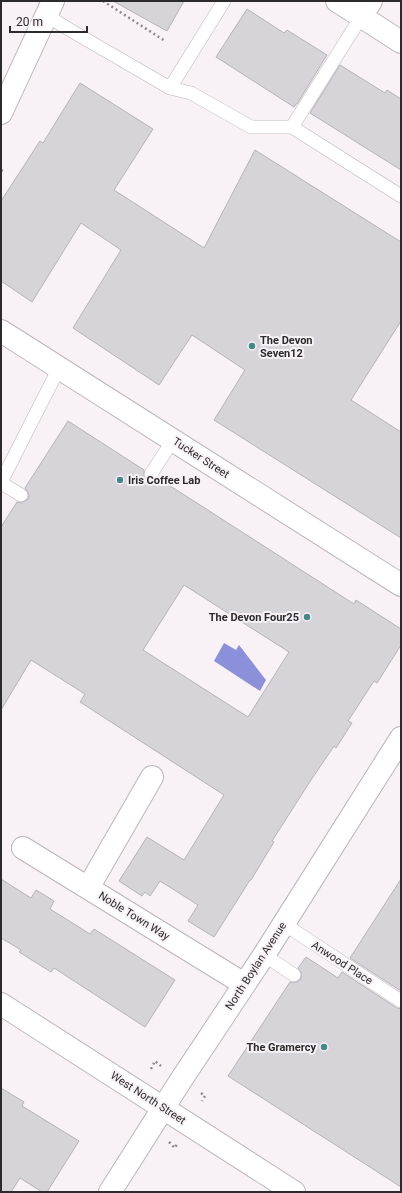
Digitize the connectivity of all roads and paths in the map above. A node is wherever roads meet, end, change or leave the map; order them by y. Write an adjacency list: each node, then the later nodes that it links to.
1 (103, 1): 4 (path)
2 (224, 1): 10 (lane)
3 (337, 1): 6 (street)
4 (113, 7): 7 (path); 8 (path)
5 (50, 8): 10 (lane); 11 (street)
6 (366, 9): 9 (street); 12 (lane)
7 (110, 11)
8 (165, 41)
9 (401, 42)
10 (170, 88): 12 (lane)
11 (1, 113)
12 (292, 127): 13 (lane)
13 (401, 196)
14 (1, 330): 15 (street, Tucker Street)
15 (59, 368): 16 (street, Tucker Street); 18 (lane)
16 (174, 440): 17 (lane); 20 (street, Tucker Street)
17 (151, 474)
18 (1, 483): 19 (lane)
19 (21, 495)
20 (401, 586)
21 (401, 738): 25 (street, North Boylan Avenue)
22 (152, 777): 24 (street)
23 (23, 848): 24 (street, Noble Town Way)
24 (88, 888): 28 (street, Noble Town Way)
25 (284, 924): 26 (street, North Boylan Avenue); 29 (lane, Anwood Place)
26 (264, 955): 27 (lane); 28 (street, North Boylan Avenue)
27 (294, 975)
28 (244, 984): 35 (street, North Boylan Avenue)
29 (401, 1001)
30 (1, 1004): 35 (street, West North Street)
31 (161, 1066): 32 (path)
32 (151, 1069)
33 (205, 1096): 34 (path)
34 (202, 1101)
35 (164, 1108): 38 (street, North Boylan Avenue); 39 (street, West North Street)
36 (168, 1142): 37 (path)
37 (175, 1148)
38 (110, 1192)
39 (294, 1192)

